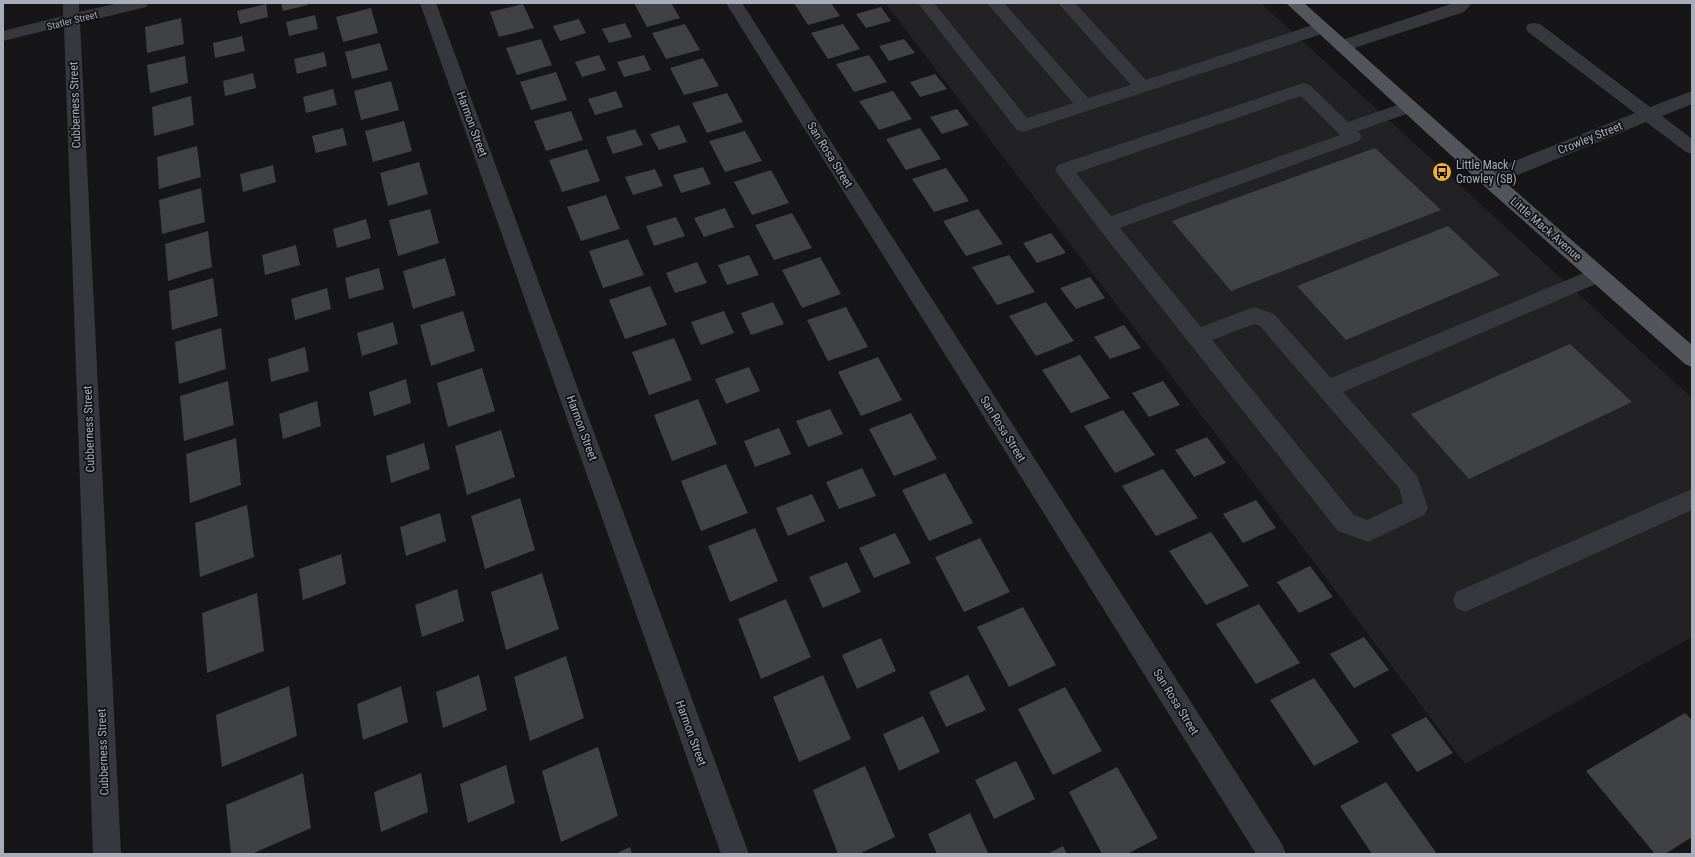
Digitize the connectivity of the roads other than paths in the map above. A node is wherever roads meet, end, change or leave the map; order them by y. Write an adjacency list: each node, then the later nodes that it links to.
1 (140, 3): 9 (street, Statler Street)
2 (428, 3): 30 (street, Harmon Street)
3 (734, 3): 31 (street, San Rosa Street)
4 (926, 3): 16 (street)
5 (994, 3): 16 (street)
6 (1066, 3): 14 (street)
7 (1294, 3): 10 (main road, Little Mack Avenue)
8 (1464, 3): 13 (street)
9 (71, 11): 12 (street, Statler Street); 29 (street, Cubberness Street)
10 (1322, 28): 13 (main road, Little Mack Avenue); 14 (street)
11 (1534, 28): 18 (street)
12 (3, 36)
13 (1342, 46): 17 (main road, Little Mack Avenue)
14 (1143, 87): 16 (street)
15 (1692, 97): 18 (street, Crowley Street)
16 (1084, 106)
17 (1409, 107): 19 (street); 21 (main road, Little Mack Avenue)
18 (1648, 114): 20 (street); 21 (street, Crowley Street)
19 (1345, 129): 22 (street); 22 (street)
20 (1692, 148)
21 (1489, 179): 23 (main road, Little Mack Avenue)
22 (1107, 225): 24 (street)
23 (1598, 275): 25 (main road, Little Mack Avenue); 26 (street)
24 (1197, 337): 26 (street); 26 (street)
25 (1692, 358)
26 (1328, 389)
27 (1692, 499): 28 (street)
28 (1465, 600)
29 (107, 854)
30 (735, 854)
31 (1272, 854)

